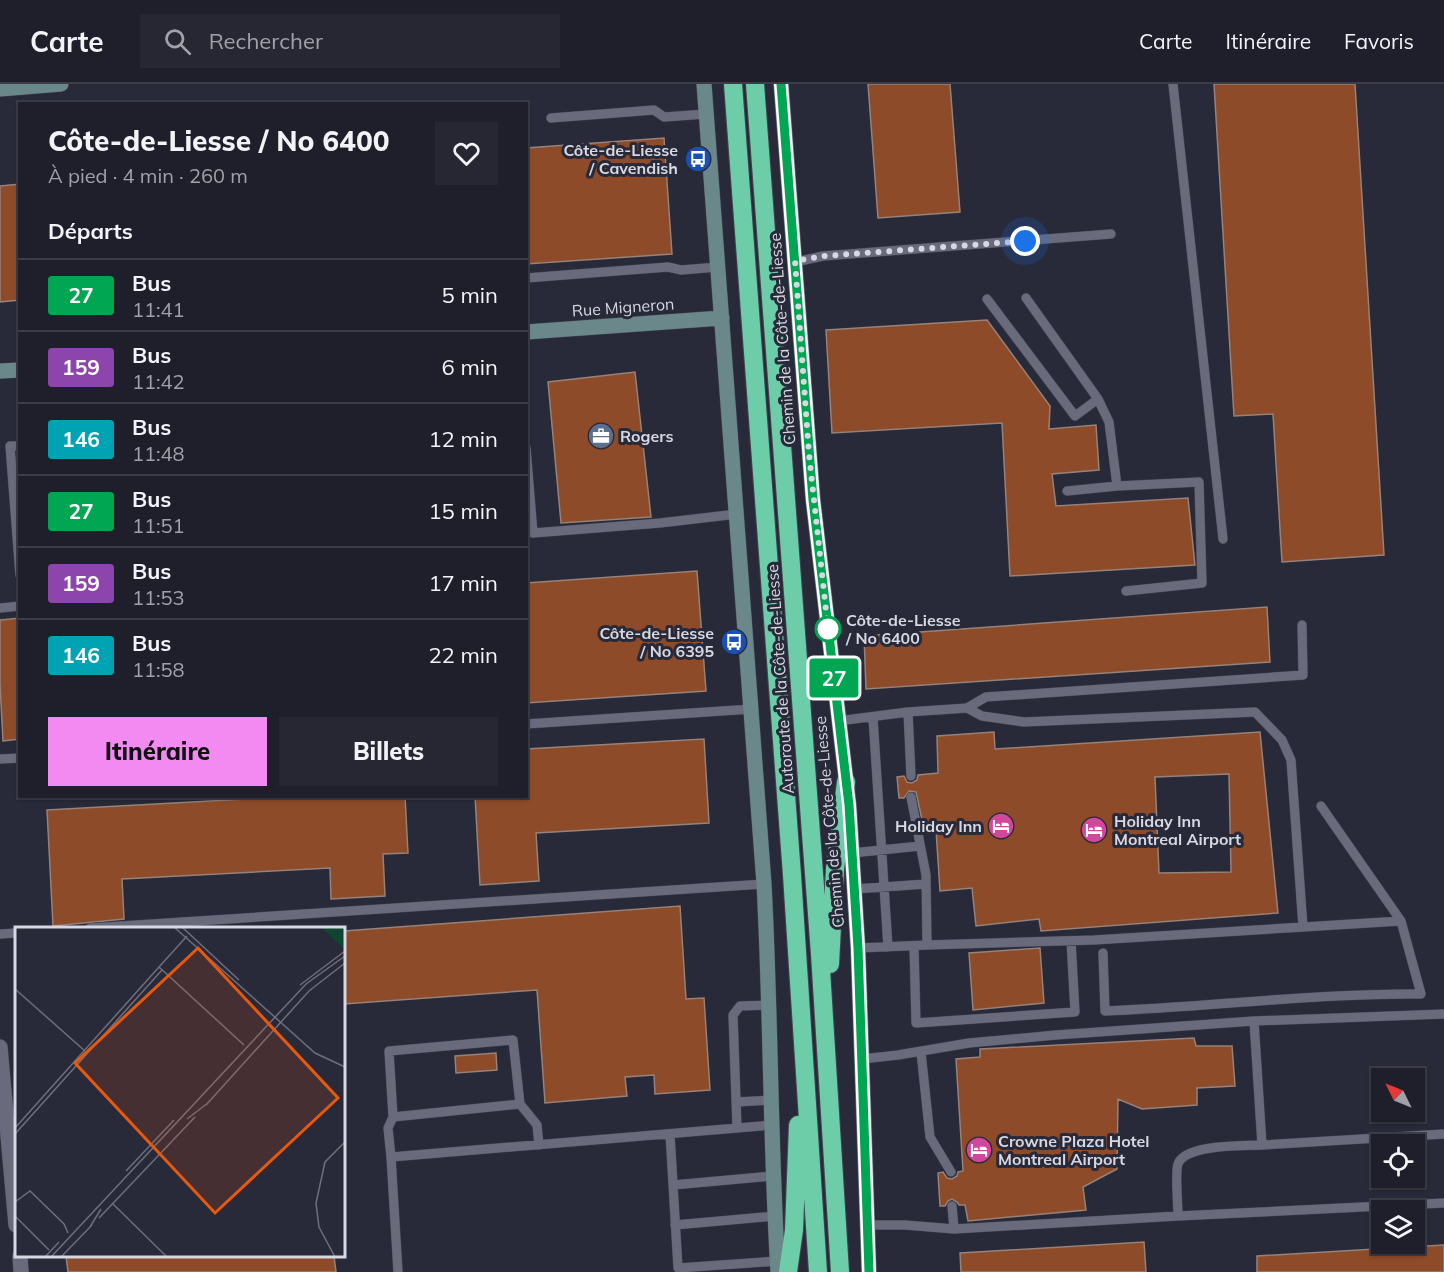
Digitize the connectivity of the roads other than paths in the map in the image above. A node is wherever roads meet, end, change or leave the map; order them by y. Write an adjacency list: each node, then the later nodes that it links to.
1 (61, 84): 7 (main road)
2 (704, 84): 8 (main road)
3 (733, 84): 66 (highway, Autoroute de la Côte-de-Liesse)
4 (755, 84): 68 (highway, Autoroute de la Côte-de-Liesse)
5 (781, 84): 11 (main road, Chemin de la Côte-de-Liesse)
6 (1173, 84): 27 (lane)
7 (0, 89)
8 (706, 114): 9 (lane); 12 (main road)
9 (551, 118)
10 (1111, 234): 11 (lane)
11 (795, 261): 37 (main road, Chemin de la Côte-de-Liesse)
12 (718, 267): 13 (lane); 16 (main road)
13 (528, 279)
14 (1026, 298): 20 (lane)
15 (987, 299): 20 (lane)
16 (722, 318): 17 (main road, Rue Migneron); 25 (main road)
17 (528, 332)
18 (18, 370): 19 (main road)
19 (0, 371)
20 (1098, 399): 22 (lane)
21 (18, 446): 28 (lane)
22 (1117, 486): 24 (lane); 29 (lane)
23 (528, 490): 26 (lane)
24 (1067, 491)
25 (737, 514): 26 (lane); 34 (main road)
26 (530, 533)
27 (1223, 539)
28 (18, 549)
29 (1126, 591)
30 (18, 606): 31 (lane)
31 (0, 608)
32 (1302, 625): 33 (lane)
33 (967, 708): 35 (lane); 54 (lane)
34 (752, 709): 38 (lane); 48 (main road)
35 (908, 712): 36 (lane); 41 (lane)
36 (873, 717): 37 (lane); 46 (lane)
37 (837, 721): 42 (main road, Chemin de la Côte-de-Liesse)
38 (528, 724)
39 (18, 758): 40 (lane)
40 (0, 759)
41 (911, 776)
42 (846, 782): 47 (main road, Chemin de la Côte-de-Liesse); 68 (highway)
43 (911, 797): 45 (lane)
44 (1321, 806): 52 (lane)
45 (920, 846): 46 (lane); 49 (lane)
46 (882, 850): 47 (lane); 50 (lane)
47 (852, 853): 51 (main road, Chemin de la Côte-de-Liesse)
48 (764, 884): 53 (lane); 63 (main road)
49 (926, 884): 50 (lane); 58 (lane)
50 (884, 886): 51 (lane); 60 (lane)
51 (854, 889): 61 (main road, Chemin de la Côte-de-Liesse)
52 (1401, 921): 54 (lane); 62 (lane)
53 (105, 927)
54 (1303, 927): 57 (lane)
55 (15, 933): 56 (lane)
56 (0, 934)
57 (1071, 941): 58 (lane); 59 (lane)
58 (927, 945): 59 (lane)
59 (914, 946): 60 (lane)
60 (888, 947): 61 (lane)
61 (858, 948): 70 (main road, Chemin de la Côte-de-Liesse)
62 (1103, 953)
63 (769, 1005): 71 (main road); 72 (lane)
64 (1444, 1014): 65 (lane)
65 (1254, 1021): 69 (lane); 80 (lane)
66 (803, 1034): 94 (highway); 97 (highway, Autoroute de la Côte-de-Liesse)
67 (0, 1047): 87 (street)
68 (826, 1052): 98 (highway, Autoroute de la Côte-de-Liesse)
69 (921, 1052): 70 (lane); 82 (lane)
70 (862, 1059): 91 (main road, Chemin de la Côte-de-Liesse)
71 (771, 1100): 72 (lane); 75 (main road)
72 (736, 1102): 76 (lane)
73 (520, 1104): 74 (lane); 74 (lane); 79 (lane)
74 (393, 1117): 81 (lane)
75 (772, 1125): 76 (lane); 83 (main road)
76 (736, 1128): 77 (lane)
77 (670, 1134): 79 (lane); 84 (lane)
78 (1444, 1134): 80 (lane)
79 (539, 1145): 81 (lane)
80 (1262, 1145): 89 (lane)
81 (391, 1157): 96 (lane)
82 (951, 1172)
83 (773, 1176): 84 (lane); 88 (main road)
84 (673, 1185): 90 (lane)
85 (1444, 1203): 89 (lane)
86 (952, 1206): 92 (lane)
87 (15, 1214)
88 (775, 1216): 90 (lane); 94 (main road)
89 (1178, 1216): 92 (lane)
90 (675, 1225): 94 (lane)
91 (867, 1225): 92 (lane); 99 (main road, Chemin de la Côte-de-Liesse)
92 (954, 1229)
93 (20, 1257): 95 (street)
94 (781, 1268)
95 (21, 1272)
96 (398, 1272)
97 (818, 1272)
98 (840, 1272)
99 (869, 1272)

